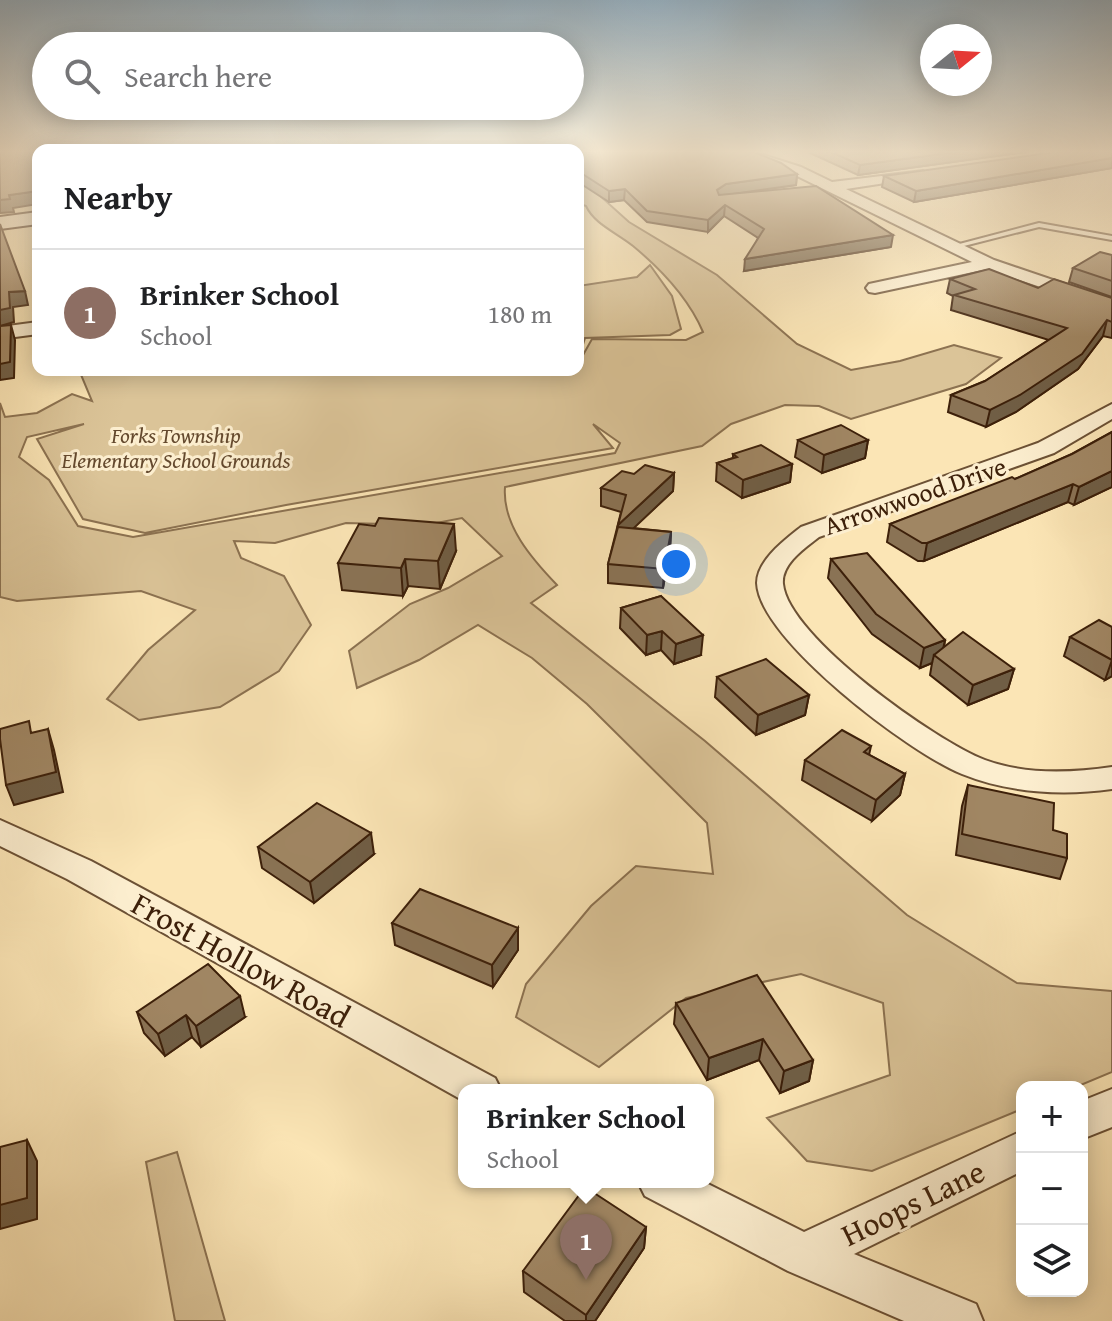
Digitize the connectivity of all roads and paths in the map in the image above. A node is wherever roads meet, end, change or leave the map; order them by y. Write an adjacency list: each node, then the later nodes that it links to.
1 (885, 214): 5 (street)
2 (32, 219): 3 (street)
3 (0, 223)
4 (1112, 238): 5 (lane)
5 (952, 247): 6 (street)
6 (988, 264): 7 (street); 8 (street)
7 (875, 288)
8 (1112, 306)
9 (32, 329): 10 (street)
10 (0, 333)
11 (1112, 410): 12 (street, Arrowwood Drive)
12 (1112, 778)
13 (5, 841): 14 (street, Frost Hollow Road)
14 (470, 1084)
15 (1112, 1107): 16 (street)
16 (1088, 1118)
17 (1016, 1153): 19 (street, Hoops Lane)
18 (672, 1188): 19 (street)
19 (804, 1255): 20 (street)
20 (959, 1321)

